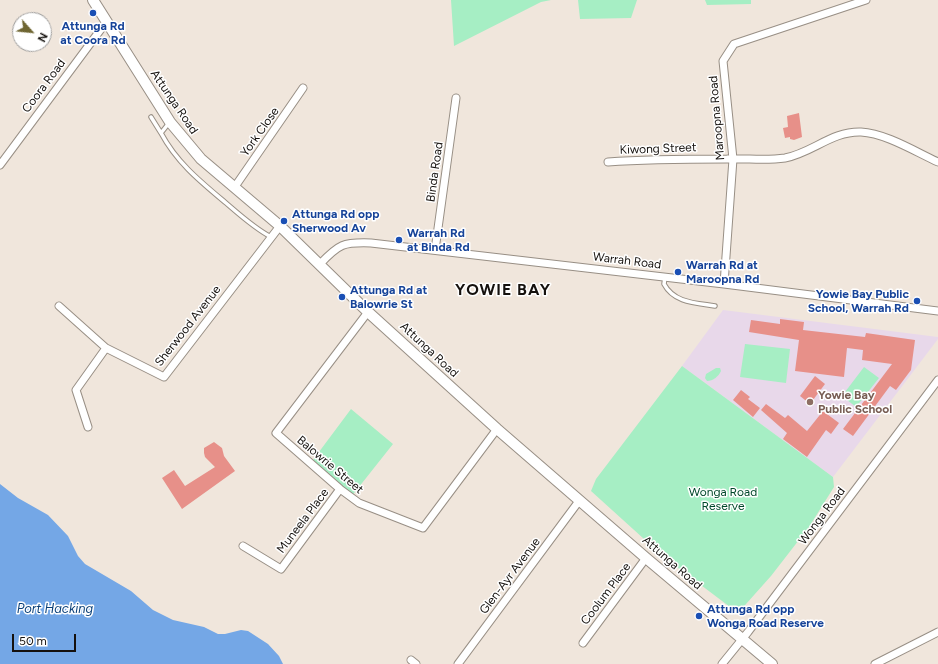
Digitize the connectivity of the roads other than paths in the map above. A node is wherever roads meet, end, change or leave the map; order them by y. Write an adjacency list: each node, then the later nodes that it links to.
1 (93, 0): 3 (street, Attunga Road)
2 (866, 0): 9 (street, Maroopna Road)
3 (107, 21): 7 (street, Attunga Road); 12 (street, Coora Road)
4 (304, 88): 13 (street, York Close)
5 (456, 98): 16 (street, Binda Road)
6 (151, 117): 8 (lane)
7 (170, 122): 8 (lane); 13 (street, Attunga Road)
8 (161, 133): 15 (lane)
9 (733, 158): 10 (street, Kiwong Street); 11 (street, Kiwong Street); 19 (street, Maroopna Road)
10 (608, 162)
11 (938, 162)
12 (0, 165)
13 (234, 188): 14 (street, Attunga Road)
14 (280, 226): 15 (street, Sherwood Avenue); 17 (street, Attunga Road)
15 (271, 237): 24 (street, Sherwood Avenue)
16 (435, 250): 17 (street, Warrah Road); 18 (street, Warrah Road)
17 (320, 264): 22 (street, Attunga Road)
18 (664, 277): 19 (street, Warrah Road); 21 (lane)
19 (724, 284): 23 (street, Warrah Road)
20 (59, 306): 24 (street)
21 (715, 306)
22 (368, 312): 27 (street, Attunga Road); 28 (street, Balowrie Street)
23 (938, 312)
24 (106, 348): 26 (street)
25 (938, 380): 33 (street, Wonga Road)
26 (88, 427)
27 (497, 429): 28 (street, Balowrie Street); 29 (street, Attunga Road)
28 (340, 489): 30 (street, Muneela Place)
29 (579, 501): 31 (street, Attunga Road); 35 (street, Glen-Ayr Avenue)
30 (243, 546)
31 (646, 558): 33 (street, Attunga Road); 34 (street, Coolum Place)
32 (938, 632): 38 (street)
33 (743, 640): 36 (street, Wonga Road); 37 (street, Attunga Road)
34 (583, 643)
35 (458, 664)
36 (722, 664)
37 (772, 664)
38 (875, 664)

